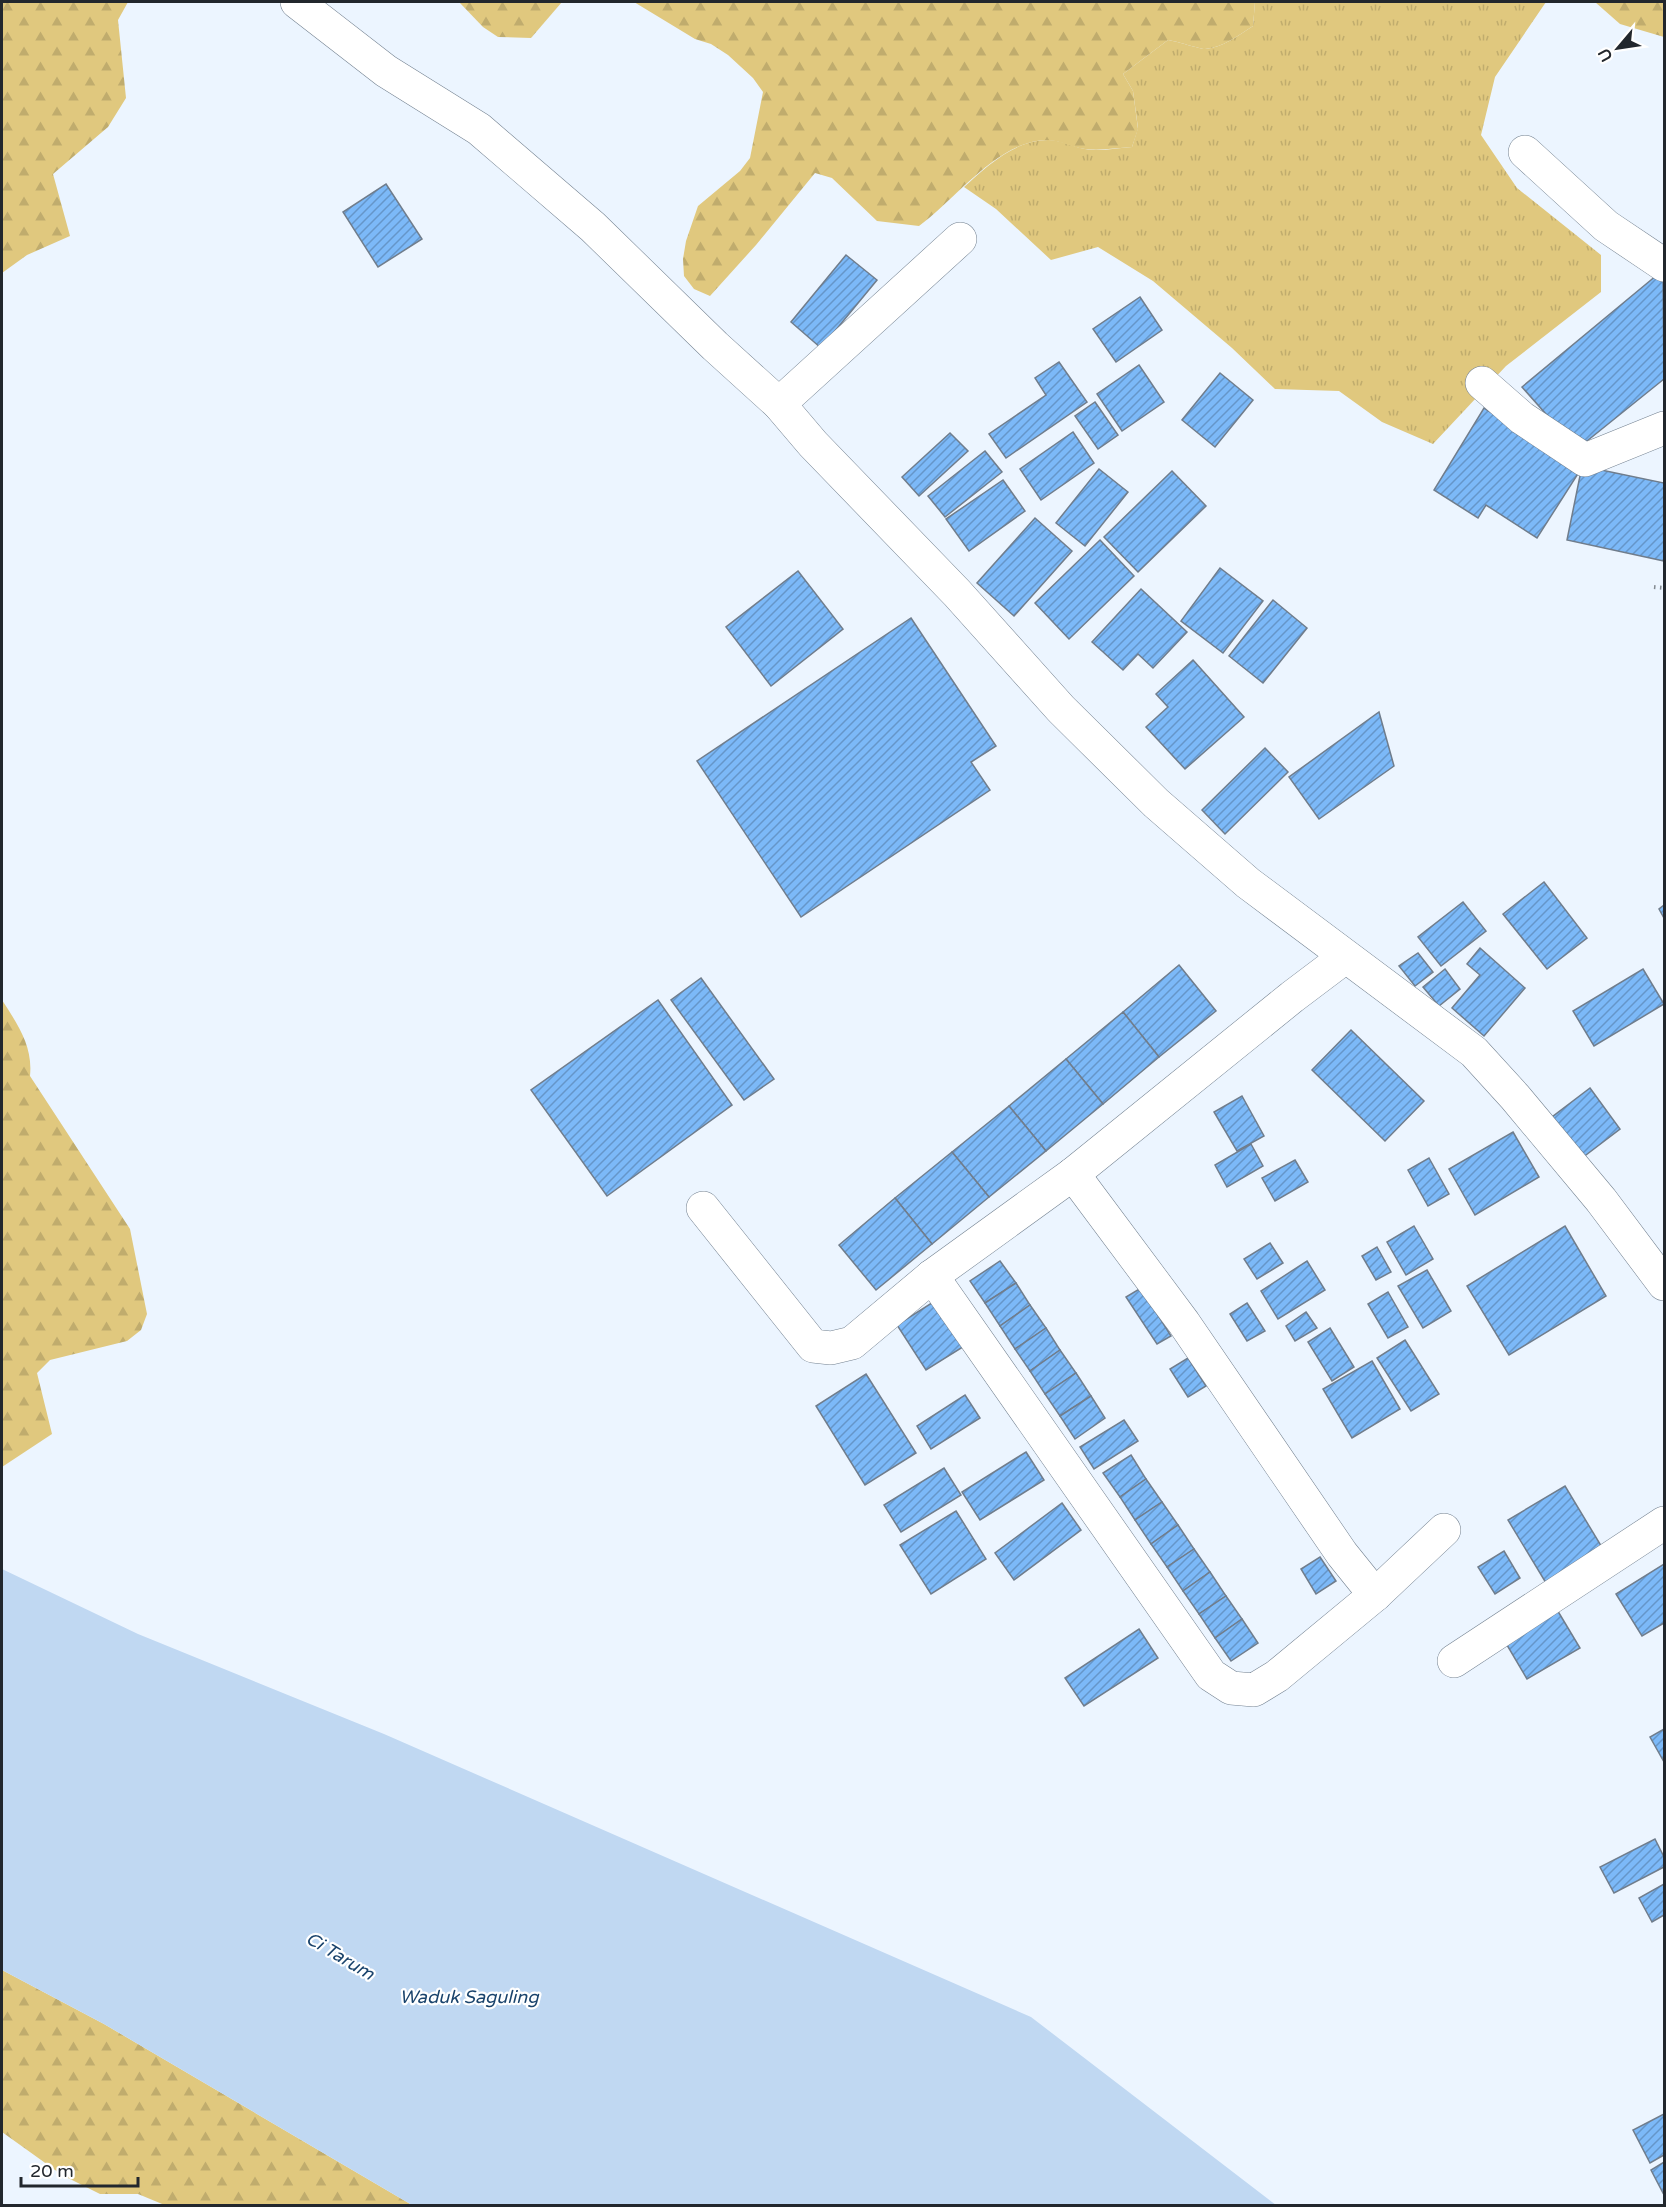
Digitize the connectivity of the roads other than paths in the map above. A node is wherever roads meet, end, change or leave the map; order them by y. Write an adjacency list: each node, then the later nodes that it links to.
1 (297, 2): 6 (street)
2 (1525, 152): 4 (street)
3 (960, 239): 6 (street)
4 (1665, 265)
5 (1482, 383): 7 (street)
6 (779, 404): 8 (street)
7 (1665, 428)
8 (1345, 957): 9 (street); 12 (street)
9 (1073, 1174): 11 (street); 15 (street)
10 (703, 1208): 11 (street)
11 (932, 1276): 15 (street)
12 (1665, 1284)
13 (1665, 1524): 16 (street)
14 (1444, 1530): 15 (street)
15 (1375, 1595)
16 (1454, 1661)

